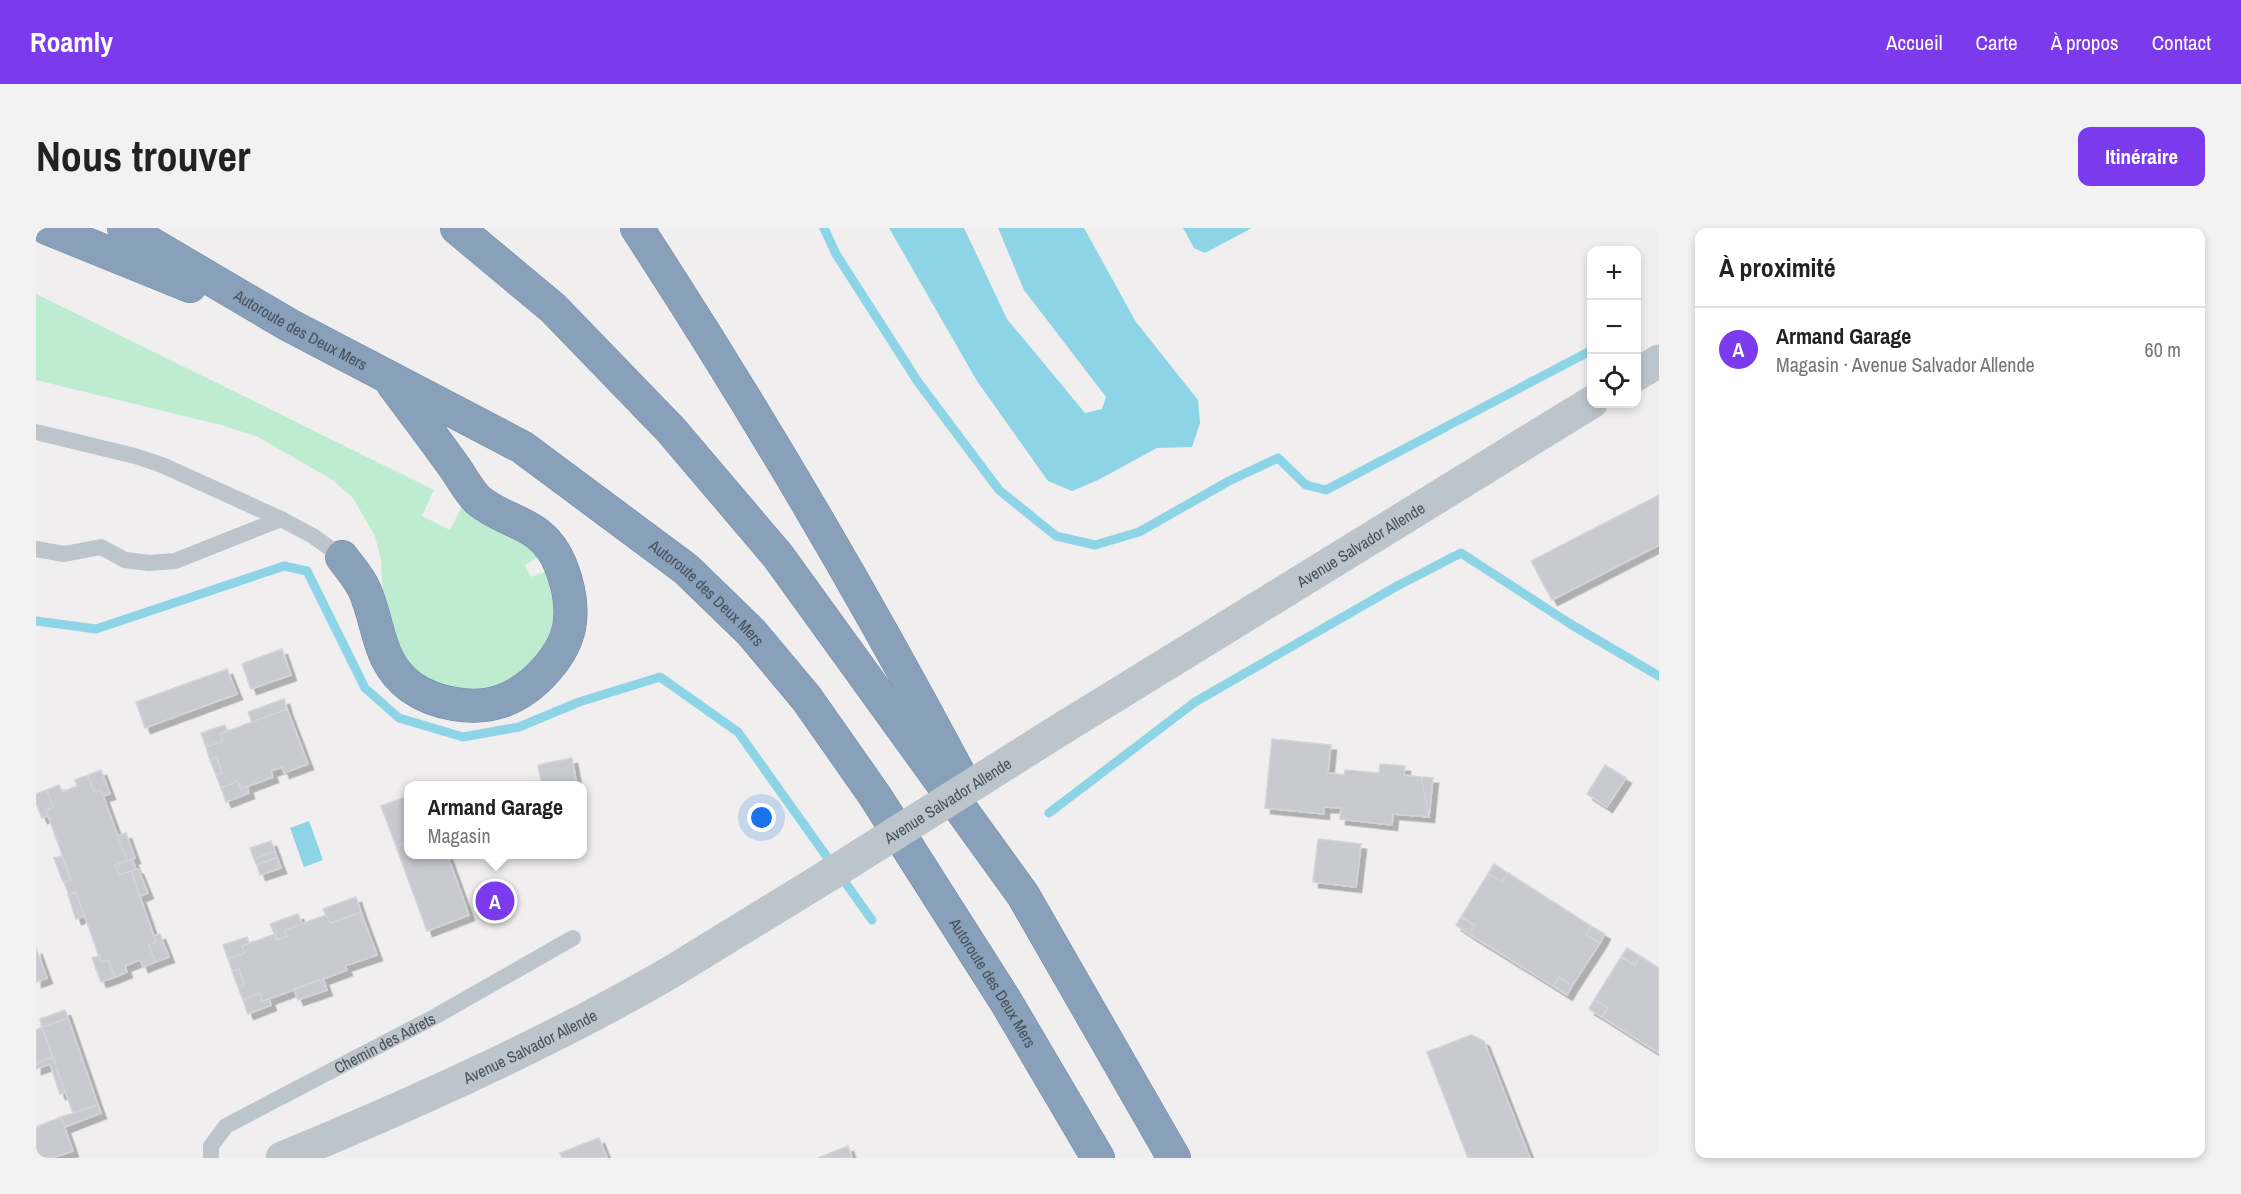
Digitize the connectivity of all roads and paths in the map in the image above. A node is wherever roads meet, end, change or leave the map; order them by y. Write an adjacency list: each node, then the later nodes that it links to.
1 (47, 228): 4 (highway, Autoroute des Deux Mers)
2 (457, 228): 14 (highway)
3 (637, 228): 14 (highway)
4 (117, 241): 5 (highway); 8 (highway, Autoroute des Deux Mers)
5 (36, 249)
6 (1659, 361): 7 (street)
7 (1641, 372)
8 (389, 377): 13 (highway); 18 (highway, Autoroute des Deux Mers)
9 (1587, 405): 17 (street, Avenue Salvador Allende, bridge)
10 (36, 432): 11 (lane)
11 (281, 519): 12 (lane); 13 (lane)
12 (36, 549)
13 (342, 557)
14 (1023, 895): 19 (highway)
15 (573, 938): 16 (lane, Chemin des Adrets)
16 (211, 1158)
17 (282, 1158)
18 (1098, 1158)
19 (1174, 1158)

